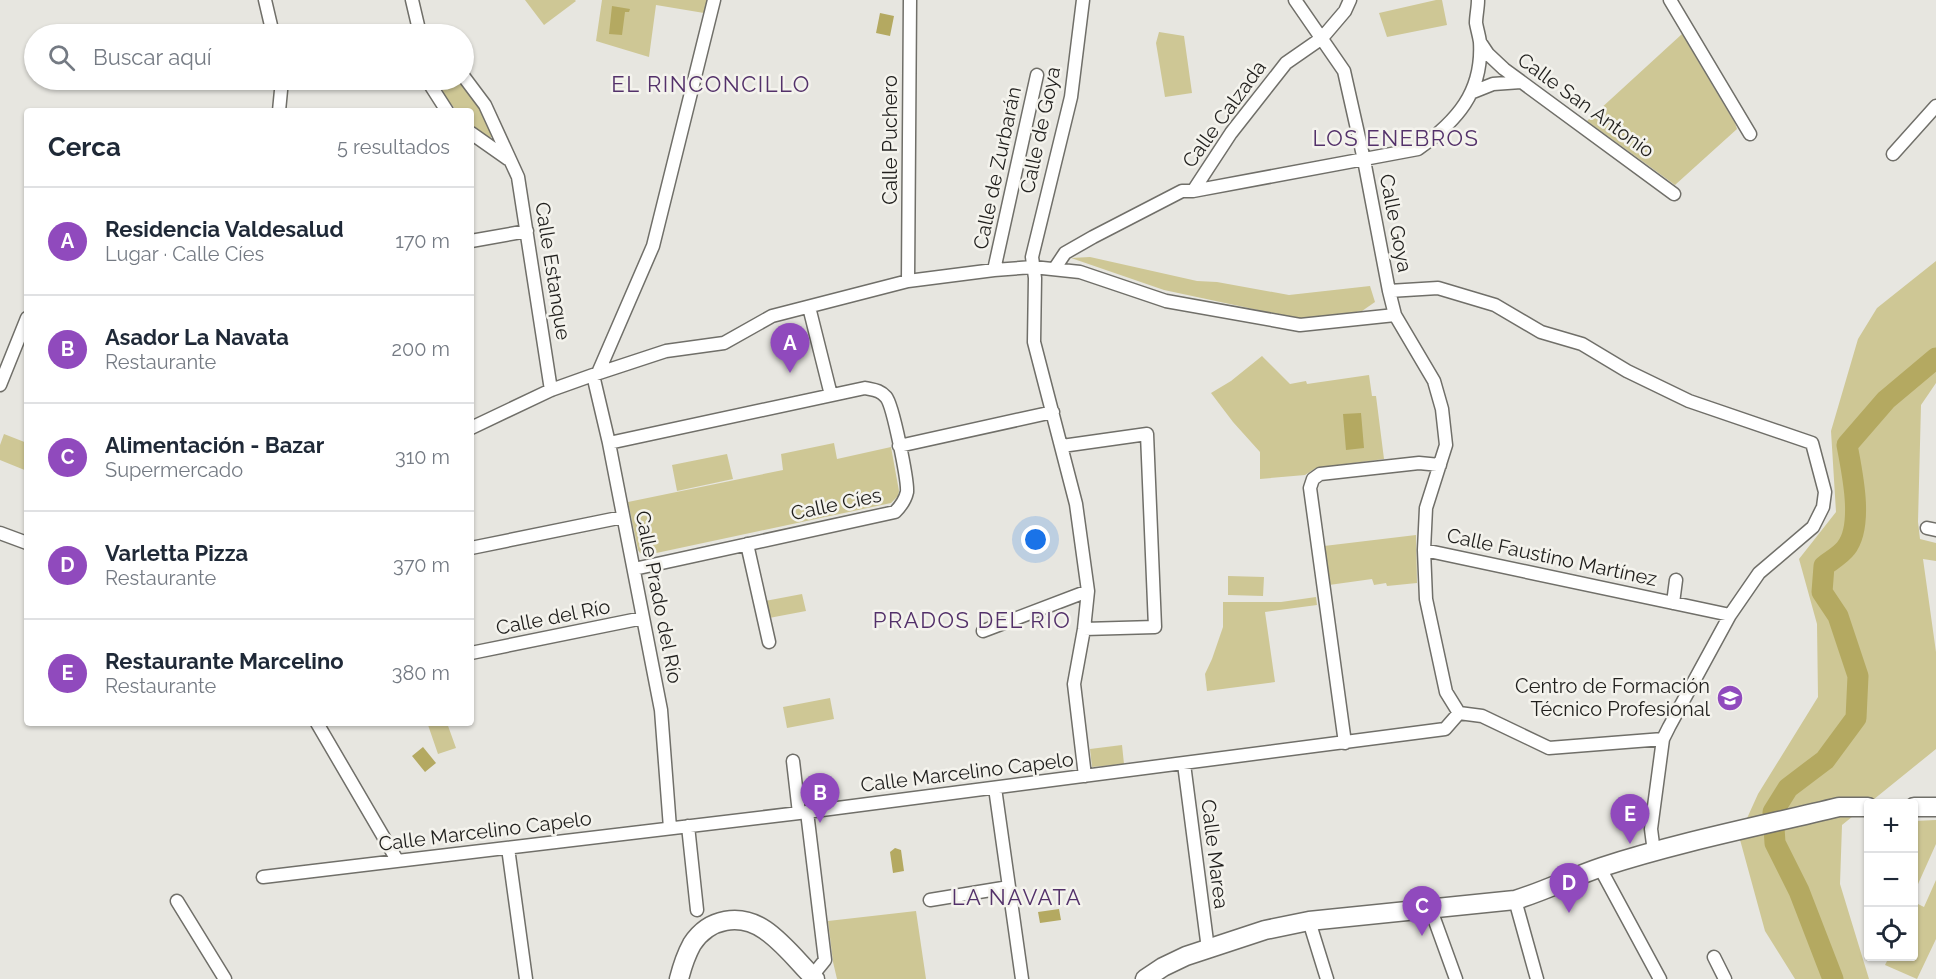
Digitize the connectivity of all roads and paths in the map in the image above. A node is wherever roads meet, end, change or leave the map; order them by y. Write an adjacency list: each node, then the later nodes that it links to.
1 (265, 0): 10 (street)
2 (412, 0): 11 (street)
3 (714, 0): 40 (street)
4 (910, 0): 35 (street, Calle Puchero)
5 (1083, 0): 32 (street, Calle de Goya)
6 (1295, 0): 12 (street, Calle Goya)
7 (1350, 0): 12 (street, Calle Calzada)
8 (1478, 0): 13 (street)
9 (1670, 0): 23 (street)
10 (271, 24)
11 (418, 24)
12 (1322, 38): 27 (street, Calle Goya); 28 (street, Calle Calzada)
13 (1480, 42): 15 (street, Calle San Antonio); 19 (street)
14 (1037, 75): 34 (street, Calle de Zurbarán)
15 (1521, 82): 19 (street); 29 (street, Calle San Antonio)
16 (281, 90): 21 (street)
17 (434, 90): 22 (street)
18 (474, 90): 26 (street, Calle Estanque)
19 (1473, 92): 27 (street)
20 (1936, 106): 25 (street)
21 (279, 108)
22 (445, 108)
23 (1750, 134)
24 (474, 135): 26 (street)
25 (1893, 154)
26 (509, 160): 30 (street, Calle Estanque)
27 (1364, 160): 28 (street); 36 (street, Calle Goya)
28 (1193, 191): 33 (street, Calle Calzada)
29 (1674, 194)
30 (527, 231): 31 (street); 42 (street, Calle Estanque)
31 (474, 240)
32 (1033, 267): 33 (street); 34 (street); 44 (street, Calle de Goya)
33 (1055, 268): 38 (street)
34 (994, 270): 35 (street)
35 (908, 281): 37 (street)
36 (1389, 291): 38 (street, Calle Goya); 60 (street)
37 (809, 307): 40 (street); 43 (street)
38 (1395, 315): 49 (street, Calle Goya)
39 (24, 325): 41 (street)
40 (596, 374): 42 (street); 46 (street, Calle Prado del Río)
41 (0, 385)
42 (551, 390): 45 (street)
43 (831, 395): 46 (street, Calle Cíes); 47 (street, Calle Cíes)
44 (1053, 412): 47 (street); 48 (street, Calle de Goya)
45 (474, 427)
46 (609, 443): 50 (street, Calle Prado del Río)
47 (899, 446): 53 (street, Calle Cíes)
48 (1062, 446): 58 (street, Calle de Goya); 62 (street)
49 (1440, 465): 55 (street, Calle Goya); 69 (street)
50 (623, 517): 54 (street); 56 (street, Calle Prado del Río)
51 (0, 533): 52 (street)
52 (24, 542)
53 (747, 544): 56 (street, Calle Cíes); 64 (street)
54 (474, 547)
55 (1424, 550): 59 (street, Calle Faustino Martínez); 66 (street, Calle Goya)
56 (633, 569): 61 (street, Calle Prado del Río)
57 (1676, 580): 59 (street, Calle Faustino Martínez)
58 (1088, 591): 62 (street, Calle de Goya); 63 (street)
59 (1673, 603): 60 (street, Calle Faustino Martínez)
60 (1730, 615): 68 (street)
61 (643, 618): 65 (street, Calle del Río); 79 (street, Calle Prado del Río)
62 (1084, 630): 72 (street, Calle de Goya)
63 (983, 631)
64 (768, 642)
65 (474, 652)
66 (1459, 713): 68 (street); 69 (street, Calle Marcelino Capelo)
67 (319, 726): 82 (street)
68 (1663, 739): 81 (street)
69 (1344, 743): 71 (street, Calle Marcelino Capelo)
70 (793, 761): 77 (street)
71 (1184, 764): 72 (street, Calle Marcelino Capelo); 92 (street, Calle Marea)
72 (1085, 777): 73 (street, Calle Marcelino Capelo)
73 (995, 788): 77 (street, Calle Marcelino Capelo); 85 (street)
74 (1864, 807): 81 (main road)
75 (1918, 807): 76 (main road)
76 (1936, 807)
77 (803, 812): 78 (street, Calle Marcelino Capelo); 95 (street)
78 (688, 826): 79 (street, Calle Marcelino Capelo); 89 (street)
79 (670, 828): 80 (street, Calle Marcelino Capelo)
80 (508, 848): 82 (street, Calle Marcelino Capelo); 97 (street)
81 (1654, 852): 83 (main road)
82 (397, 860): 84 (street, Calle Marcelino Capelo)
83 (1600, 868): 87 (main road); 106 (street)
84 (263, 877)
85 (1009, 887): 86 (street); 99 (street)
86 (930, 900)
87 (1515, 900): 90 (main road); 105 (street)
88 (177, 902): 96 (street)
89 (697, 910)
90 (1431, 910): 91 (main road); 104 (street)
91 (1309, 921): 92 (main road); 103 (street)
92 (1208, 949): 93 (main road); 102 (main road)
93 (1186, 956): 100 (main road); 102 (main road)
94 (1714, 957): 107 (street)
95 (814, 977): 98 (main road)
96 (225, 979)
97 (526, 979)
98 (679, 979)
99 (1022, 979)
100 (1145, 979)
101 (1156, 979): 102 (main road)
102 (1167, 979)
103 (1327, 979)
104 (1456, 979)
105 (1537, 979)
106 (1660, 979)
107 (1725, 979)

